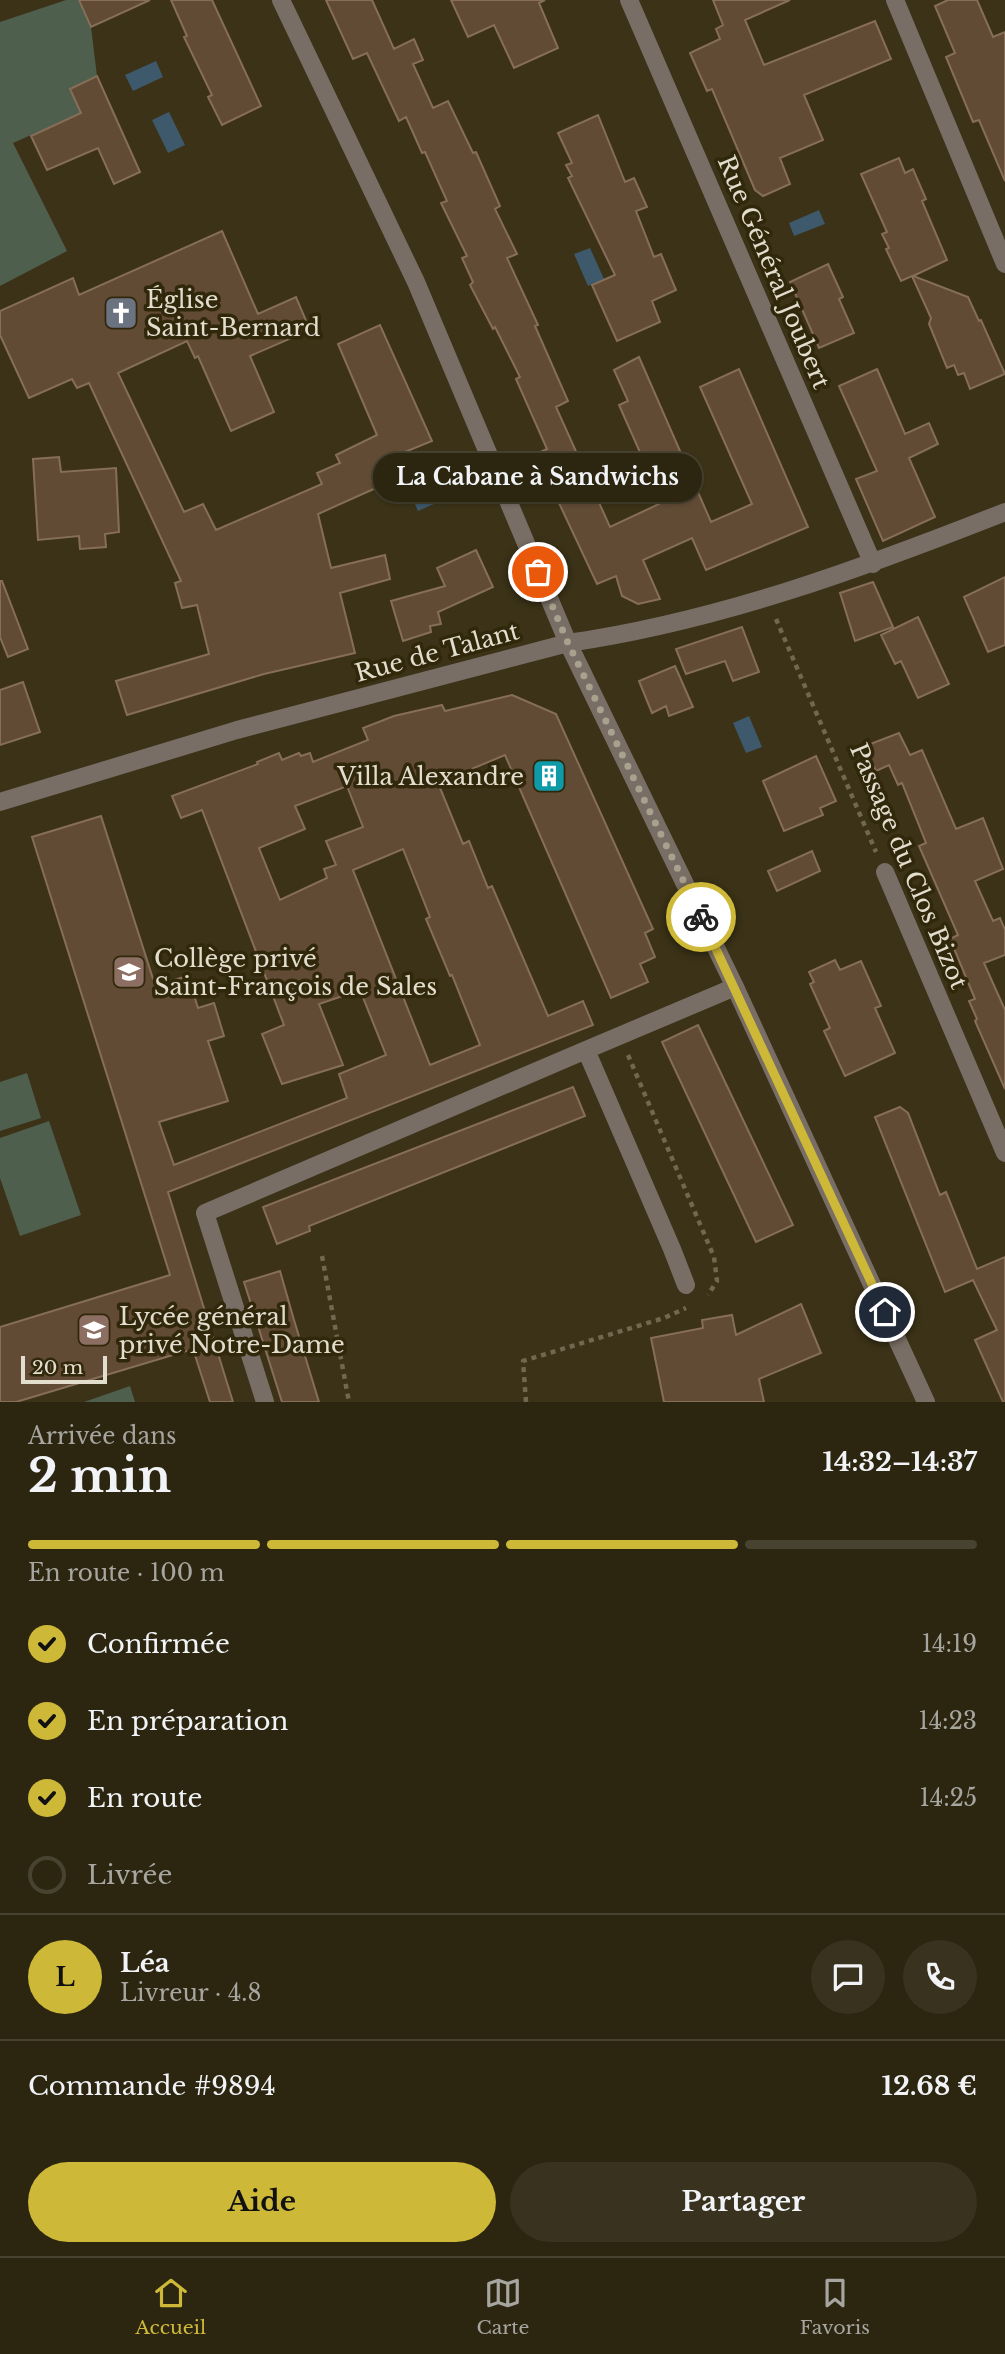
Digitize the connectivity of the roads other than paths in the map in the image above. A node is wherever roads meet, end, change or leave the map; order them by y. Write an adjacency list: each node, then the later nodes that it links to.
1 (281, 0): 7 (street)
2 (629, 0): 6 (street, Rue Général Joubert)
3 (895, 0): 4 (street)
4 (1005, 264)
5 (1005, 512): 6 (street, Rue de Talant)
6 (873, 564): 7 (street, Rue de Talant)
7 (568, 643): 8 (street, Rue de Talant); 10 (street)
8 (0, 802)
9 (885, 872): 12 (street, Passage du Clos Bizot)
10 (735, 987): 11 (street); 15 (street)
11 (586, 1049): 13 (street); 14 (street)
12 (1005, 1153)
13 (685, 1286)
14 (265, 1402)
15 (926, 1402)

